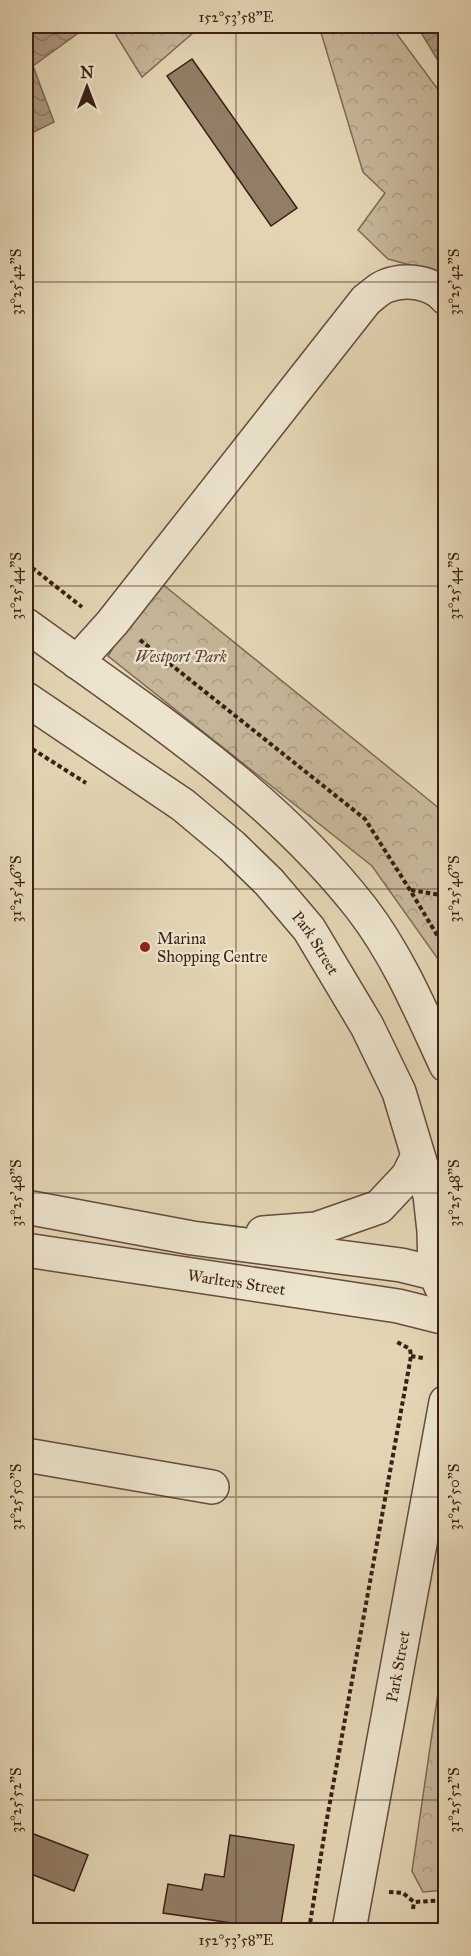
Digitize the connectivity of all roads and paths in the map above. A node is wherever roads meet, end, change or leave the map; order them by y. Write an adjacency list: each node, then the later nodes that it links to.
1 (446, 298): 6 (street)
2 (26, 563): 3 (path)
3 (89, 613)
4 (26, 625): 6 (street)
5 (134, 635): 10 (path)
6 (77, 662): 13 (street)
7 (26, 699): 14 (street, Park Street)
8 (26, 745): 9 (path)
9 (95, 789)
10 (410, 890): 11 (path); 12 (path)
11 (446, 896)
12 (446, 950)
13 (446, 1065)
14 (418, 1156): 16 (street); 18 (street, Park Street)
15 (26, 1207): 16 (street)
16 (192, 1238): 18 (street)
17 (26, 1250): 19 (street, Warlters Street)
18 (442, 1282)
19 (446, 1318)
20 (395, 1334): 21 (path)
21 (411, 1356): 22 (path); 30 (path)
22 (423, 1358)
23 (446, 1402): 31 (street, Park Street)
24 (26, 1455): 25 (street)
25 (212, 1486)
26 (388, 1892): 28 (path)
27 (446, 1900): 28 (path)
28 (414, 1902): 29 (path)
29 (413, 1909)
30 (309, 1930)
31 (350, 1930)

